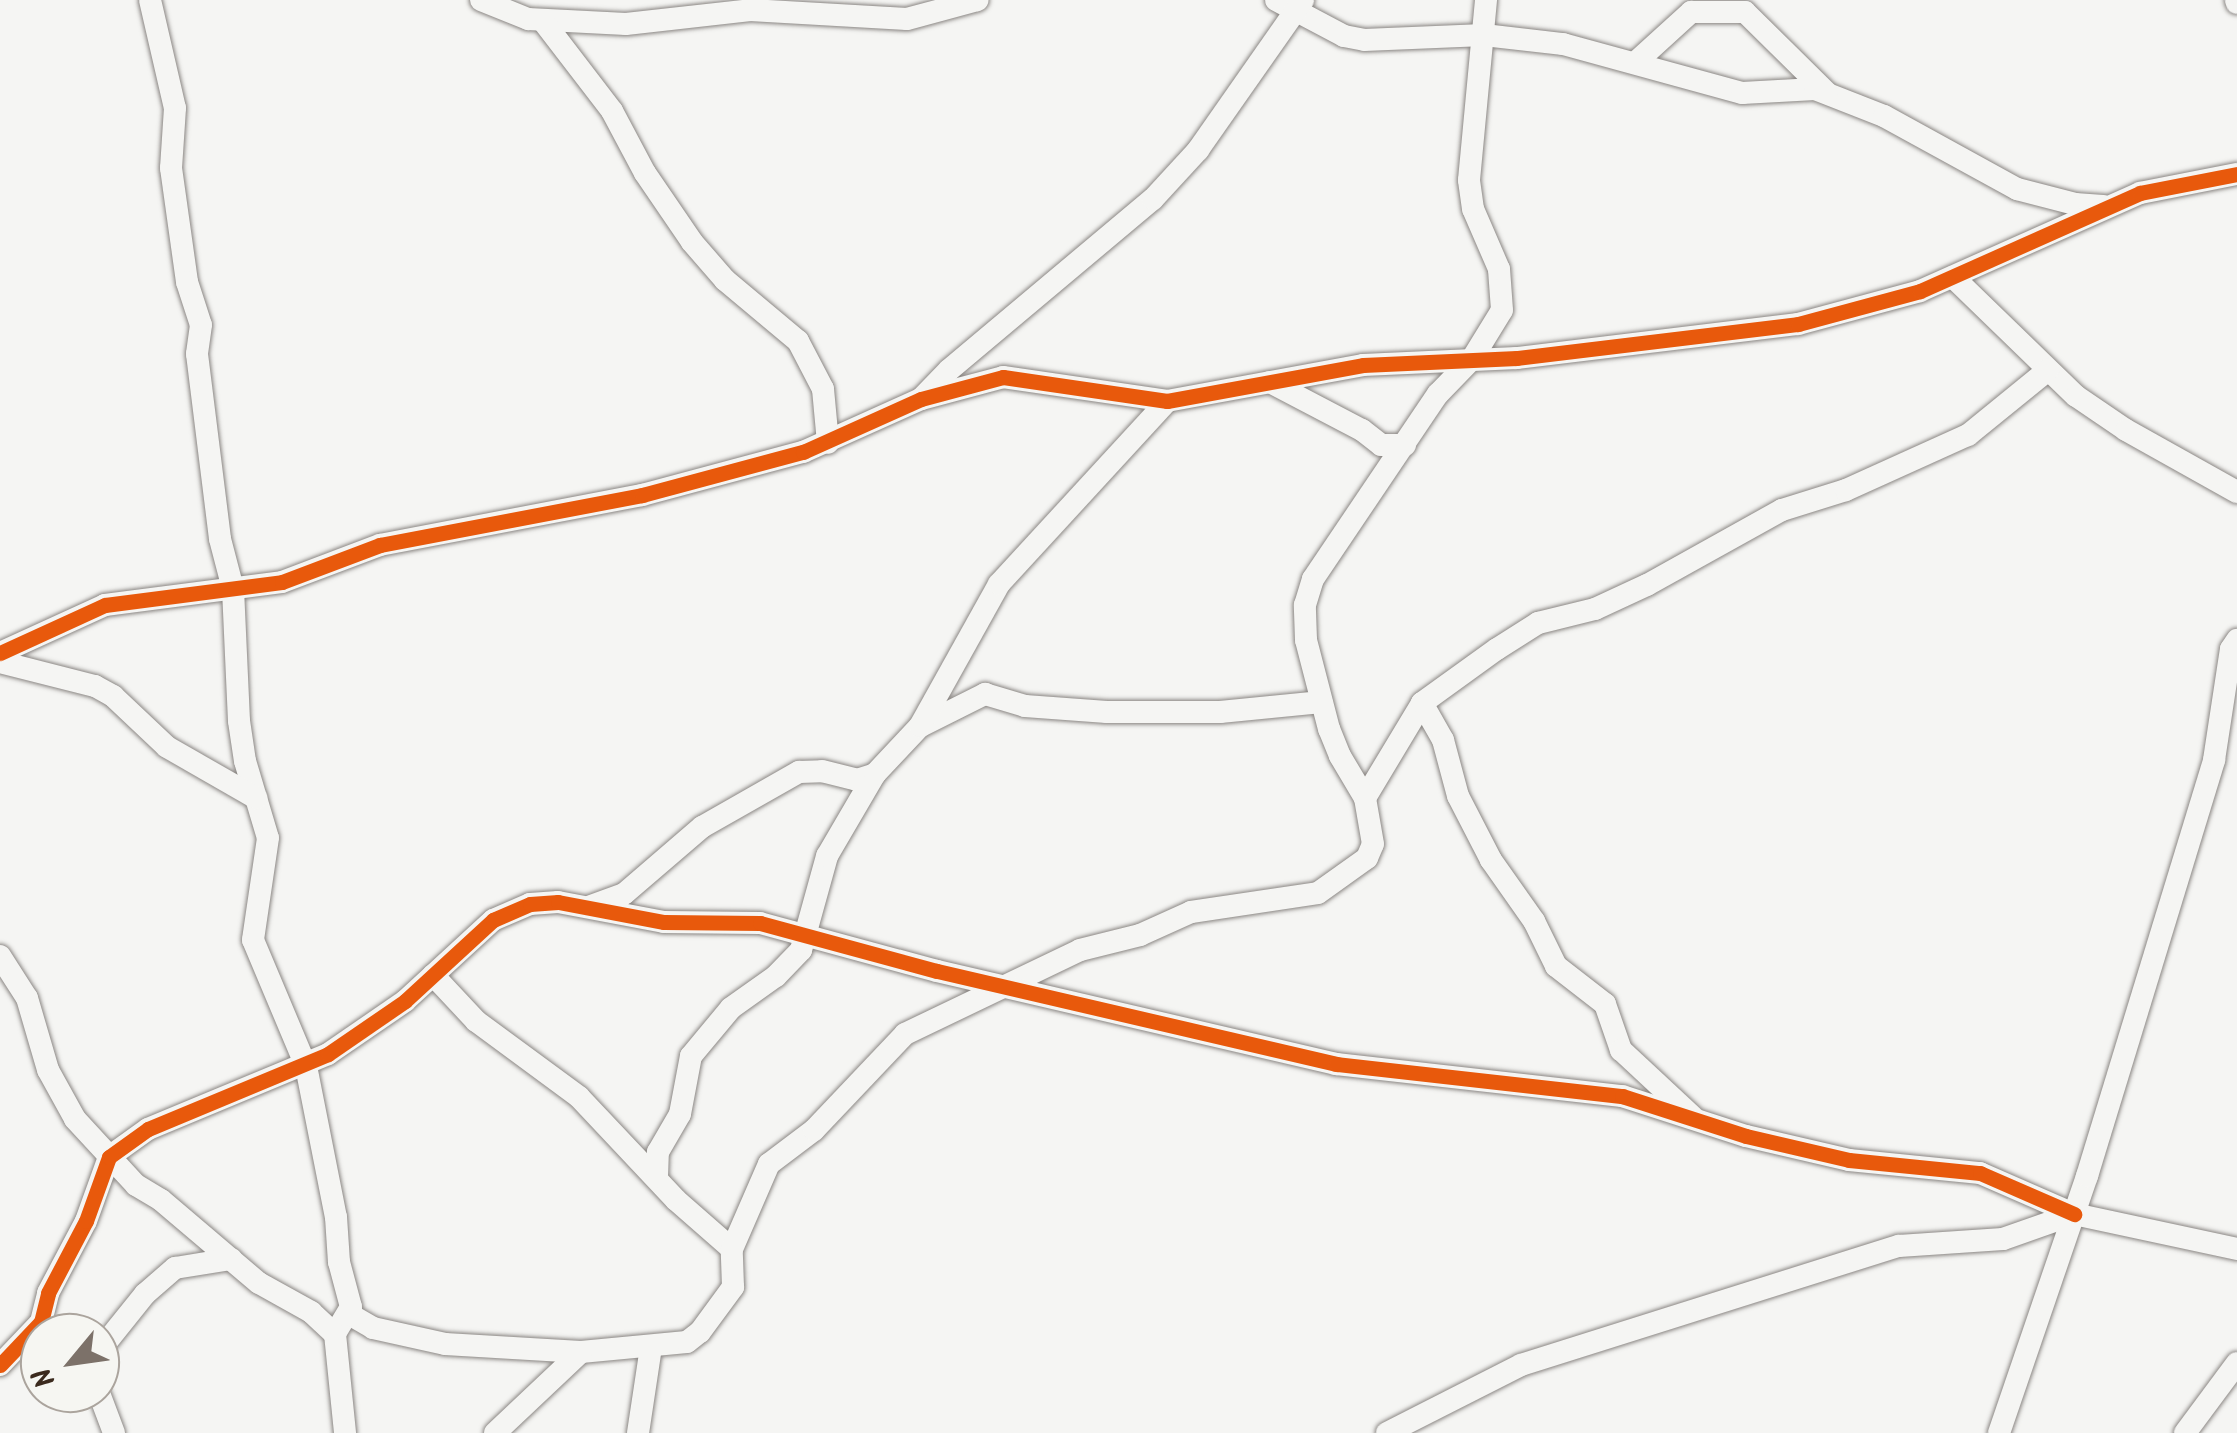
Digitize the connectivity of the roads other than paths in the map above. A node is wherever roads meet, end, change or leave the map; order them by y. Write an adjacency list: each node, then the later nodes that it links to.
1 (150, 0): 22 (street)
2 (480, 0): 7 (street)
3 (978, 0): 7 (street)
4 (1486, 0): 8 (street)
5 (1291, 3): 8 (street); 17 (street)
6 (1737, 6): 9 (street); 10 (street)
7 (543, 22): 19 (street)
8 (1484, 35): 9 (street); 14 (street)
9 (1635, 62): 10 (street)
10 (1830, 95): 12 (street)
11 (2237, 174): 12 (street)
12 (2109, 206): 13 (street)
13 (1954, 277): 14 (street); 15 (street)
14 (1472, 359): 16 (street); 20 (street)
15 (2048, 370): 21 (street); 27 (street)
16 (1270, 382): 18 (street); 20 (street)
17 (921, 399): 18 (street); 19 (street)
18 (1168, 401): 28 (street)
19 (828, 443): 22 (street)
20 (1393, 445): 26 (street)
21 (2237, 492)
22 (234, 589): 24 (street); 30 (street)
23 (2237, 640): 43 (street)
24 (0, 652)
25 (0, 662): 30 (street)
26 (1322, 702): 28 (street); 31 (street)
27 (1422, 703): 31 (street); 38 (street)
28 (920, 726): 29 (street)
29 (876, 774): 32 (street); 33 (street)
30 (256, 798): 37 (street)
31 (1365, 798): 36 (street)
32 (617, 904): 33 (street); 35 (street)
33 (806, 935): 36 (street); 39 (street)
34 (0, 956): 41 (street)
35 (433, 975): 37 (street); 40 (street)
36 (1000, 984): 38 (street); 44 (street)
37 (306, 1066): 41 (street); 48 (street)
38 (1697, 1121): 43 (street)
39 (666, 1134): 40 (street); 42 (street)
40 (630, 1149): 42 (street)
41 (109, 1157): 46 (street); 47 (street)
42 (656, 1177): 44 (street)
43 (2074, 1214): 45 (street); 57 (street); 58 (street)
44 (732, 1249): 51 (street)
45 (2237, 1249)
46 (232, 1259): 49 (street); 50 (street)
47 (43, 1313)
48 (348, 1314): 50 (street); 52 (street)
49 (120, 1325)
50 (335, 1334): 54 (street)
51 (651, 1346): 52 (street); 56 (street)
52 (581, 1352): 55 (street)
53 (2237, 1363): 59 (street)
54 (345, 1433)
55 (495, 1433)
56 (638, 1433)
57 (1387, 1433)
58 (1999, 1433)
59 (2185, 1433)

